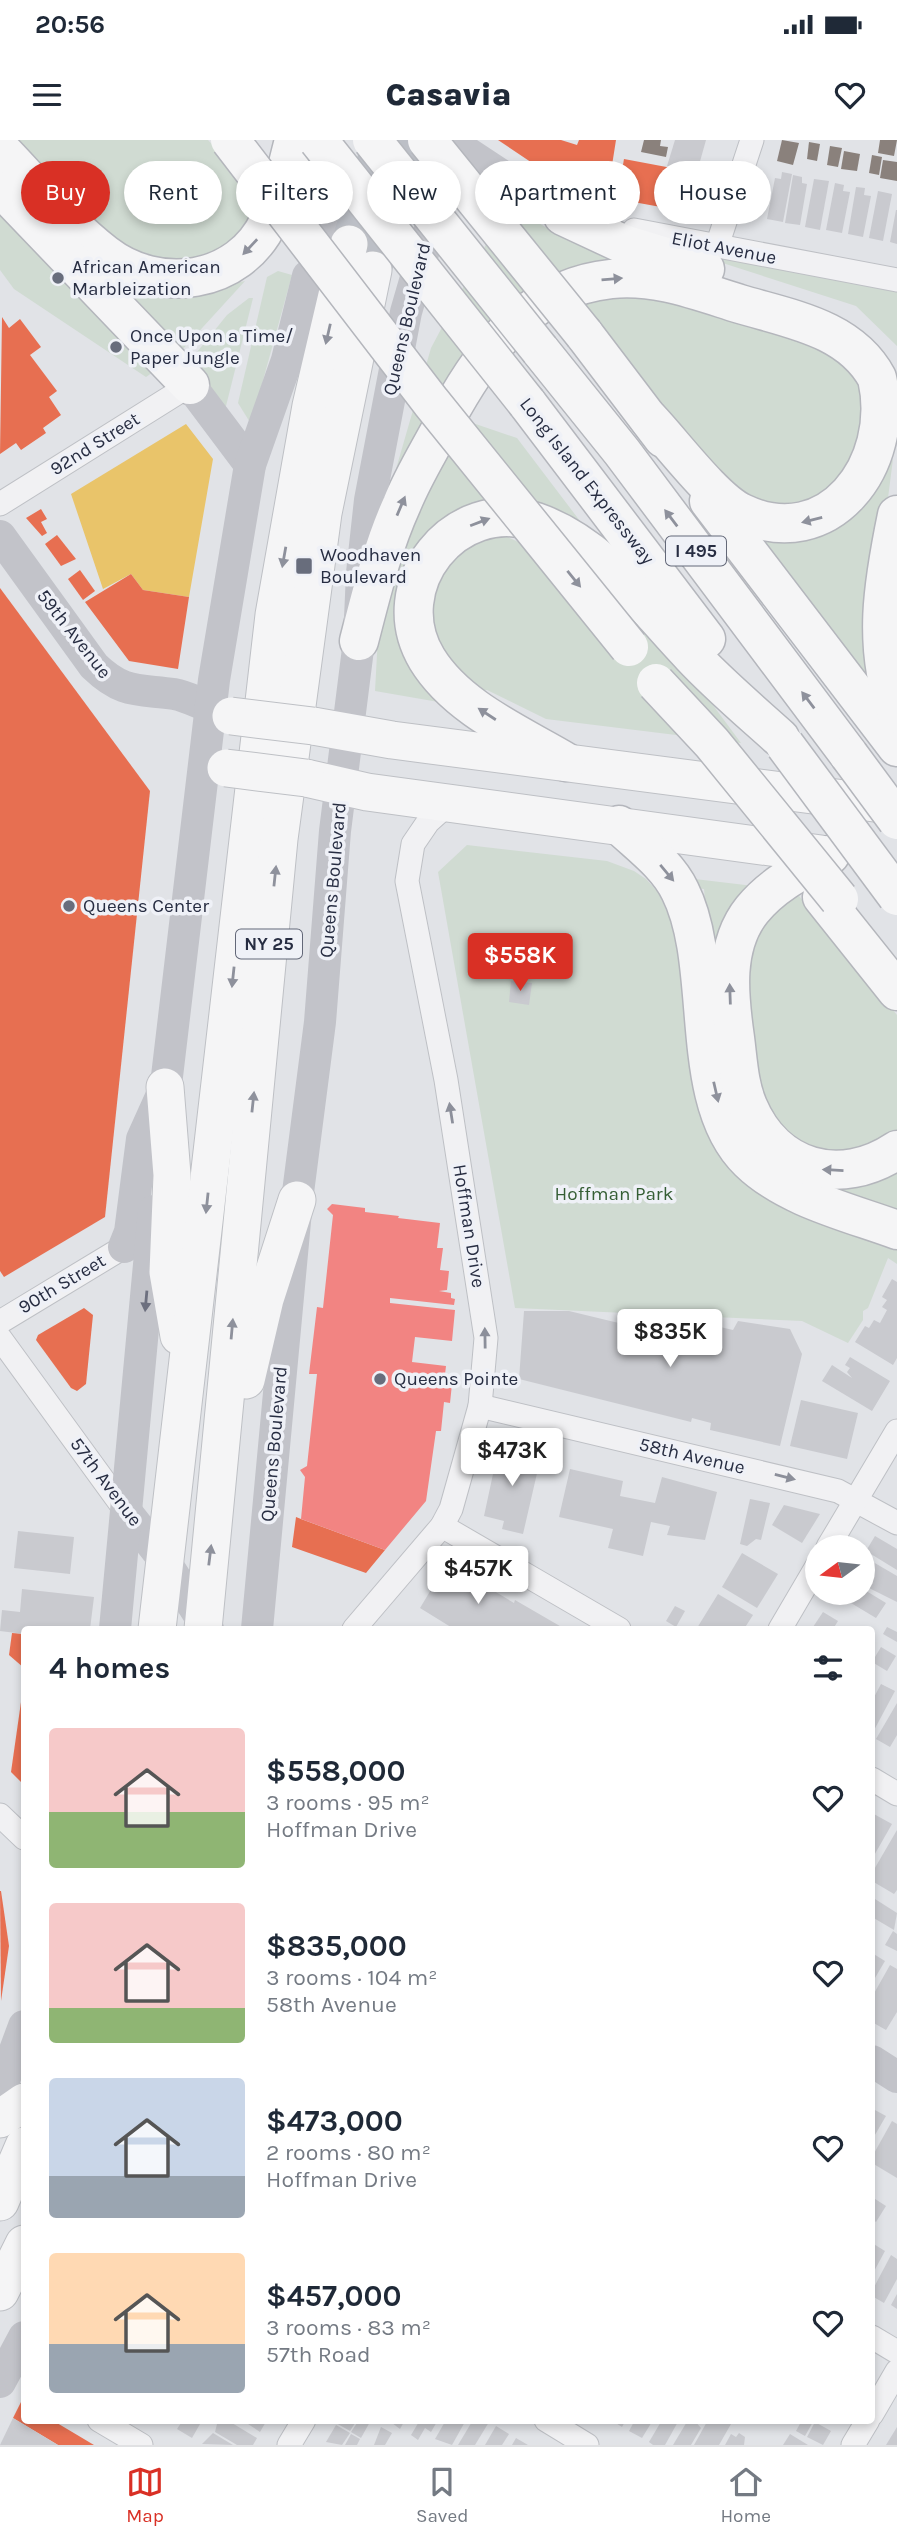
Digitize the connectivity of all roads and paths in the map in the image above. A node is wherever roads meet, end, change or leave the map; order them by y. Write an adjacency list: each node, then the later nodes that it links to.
1 (230, 140): 40 (highway, one-way to 40, bridge)
2 (294, 140): 7 (highway, one-way to 7)
3 (318, 140): 28 (highway, Long Island Expressway / I 495, bridge)
4 (373, 140): 35 (highway, I 495, one-way to 4, bridge)
5 (751, 140): 13 (street)
6 (447, 141): 8 (street, Eliot Avenue); 19 (highway, bridge); 24 (street, Queens Boulevard)
7 (0, 149)
8 (478, 161)
9 (0, 187): 18 (highway)
10 (336, 224): 14 (street)
11 (580, 224): 17 (highway)
12 (603, 224): 13 (street, Eliot Avenue)
13 (717, 247): 16 (street, Eliot Avenue)
14 (346, 248): 50 (main road, NY 25, one-way to 50); 53 (main road, NY 25, one-way to 14)
15 (308, 276): 20 (street)
16 (897, 280)
17 (897, 367)
18 (190, 385): 20 (street); 21 (street, 92nd Street)
19 (649, 419): 24 (highway, one-way to 19); 29 (highway)
20 (250, 465): 25 (street)
21 (0, 504)
22 (897, 515): 26 (highway)
23 (0, 536): 25 (street, 59th Avenue)
24 (359, 641): 27 (street, Queens Boulevard)
25 (221, 712): 27 (main road, bridge); 31 (street)
26 (897, 714)
27 (349, 732): 30 (main road); 32 (street, Queens Boulevard)
28 (782, 742): 30 (highway, one-way to 28); 39 (highway, Long Island Expressway / I 495, bridge)
29 (897, 747)
30 (566, 762): 34 (main road)
31 (215, 768): 32 (main road, bridge); 43 (street)
32 (342, 786): 33 (main road); 45 (street, Queens Boulevard)
33 (449, 803): 36 (main road); 51 (street, Hoffman Drive, one-way to 33)
34 (897, 806)
35 (897, 820)
36 (619, 825): 37 (main road); 46 (highway, one-way to 46)
37 (830, 855): 38 (main road); 44 (highway, one-way to 37)
38 (897, 865)
39 (897, 896)
40 (830, 898): 41 (highway); 42 (highway)
41 (897, 971)
42 (897, 991)
43 (165, 1087): 47 (street); 50 (main road); 55 (street, one-way to 55)
44 (897, 1150)
45 (297, 1200): 53 (main road); 65 (street, Queens Boulevard)
46 (897, 1230)
47 (124, 1247): 48 (street, 90th Street)
48 (0, 1322)
49 (0, 1338): 55 (street, 57th Avenue)
50 (185, 1375): 59 (main road, NY 25)
51 (480, 1406): 54 (street, 58th Avenue, one-way to 54); 57 (street, Hoffman Drive)
52 (897, 1431): 54 (street)
53 (217, 1497): 64 (main road, NY 25, one-way to 53)
54 (856, 1500): 56 (street, 58th Avenue); 58 (street)
55 (128, 1514): 59 (street, 57th Avenue); 61 (street)
56 (897, 1523)
57 (442, 1526): 66 (street, Hoffman Drive); 67 (street)
58 (835, 1535)
59 (164, 1560): 62 (main road, NY 25); 63 (street, 57th Avenue)
60 (805, 1586): 68 (street)
61 (115, 1626)
62 (157, 1626)
63 (204, 1626)
64 (205, 1626)
65 (257, 1626)
66 (357, 1626)
67 (614, 1626)
68 (782, 1626)
69 (875, 1781): 70 (street)
70 (897, 1794)
71 (0, 1815): 72 (street)
72 (21, 1835)
73 (21, 2034): 76 (street)
74 (875, 2063): 75 (street)
75 (897, 2077)
76 (0, 2091)
77 (21, 2104): 78 (main road)
78 (0, 2119)
79 (21, 2153): 80 (main road)
80 (0, 2202)
81 (21, 2250): 82 (main road)
82 (0, 2292)
83 (875, 2339): 85 (street)
84 (21, 2344): 87 (street)
85 (897, 2352)
86 (897, 2371): 88 (street)
87 (8, 2372)
88 (875, 2409)
89 (106, 2424): 93 (street)
90 (302, 2424): 94 (street)
91 (552, 2424): 95 (street)
92 (866, 2424): 96 (street)
93 (141, 2445)
94 (289, 2445)
95 (587, 2445)
96 (853, 2445)

